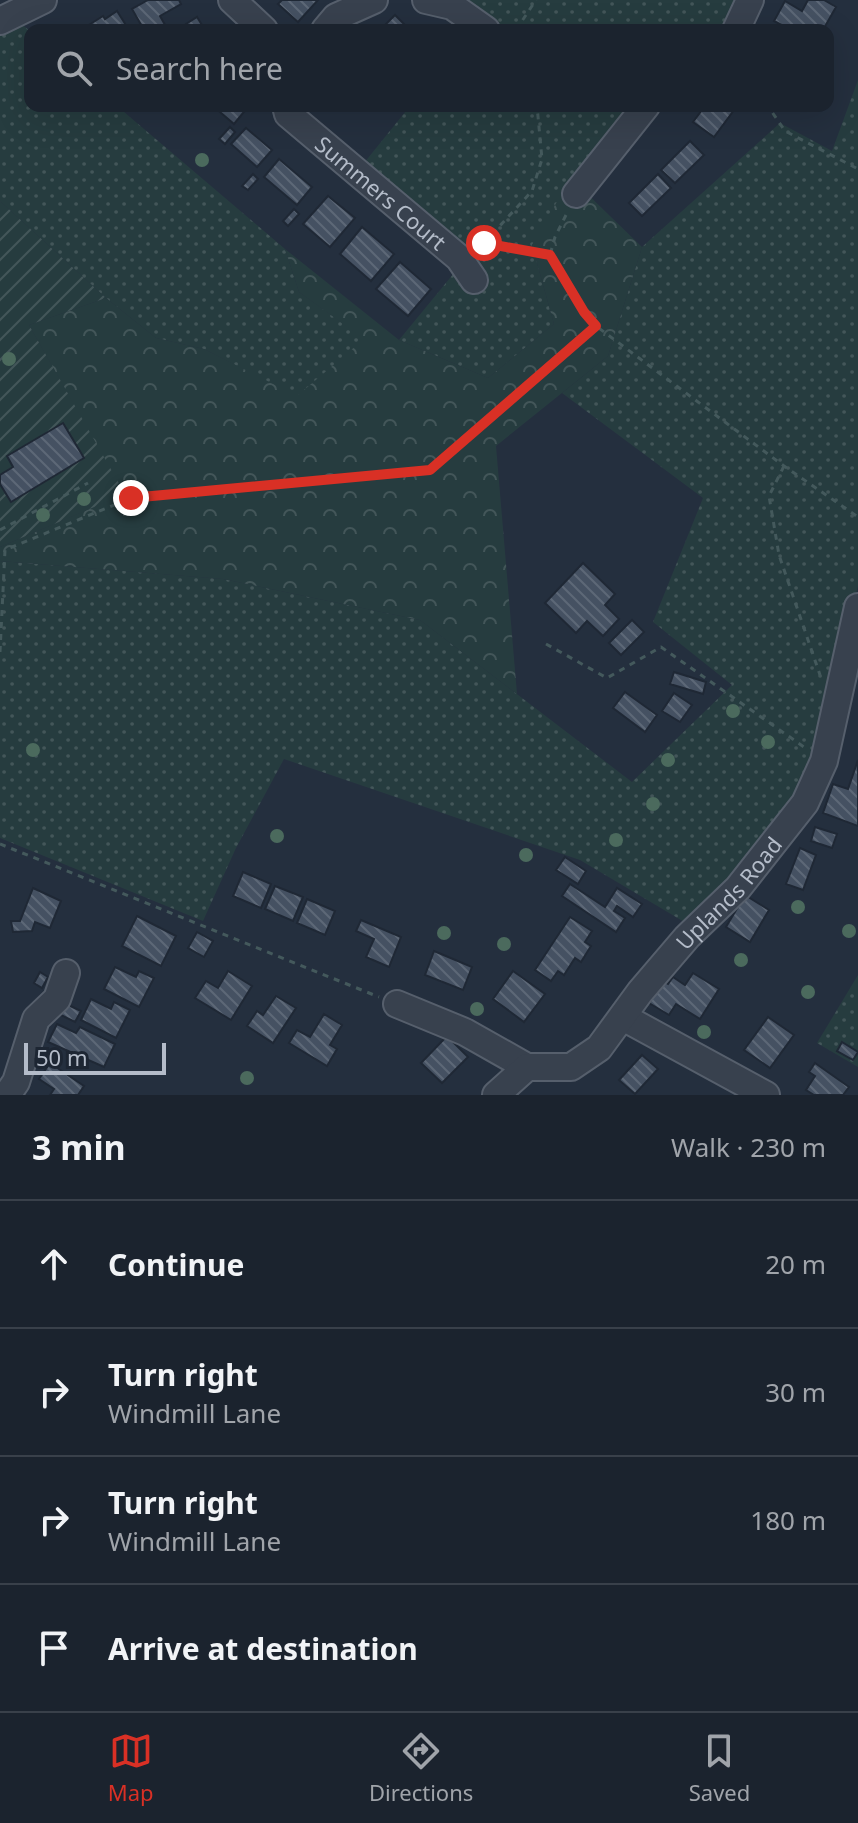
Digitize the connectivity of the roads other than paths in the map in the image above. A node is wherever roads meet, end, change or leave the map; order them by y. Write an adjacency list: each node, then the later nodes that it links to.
1 (43, 0): 6 (street)
2 (232, 0): 7 (street)
3 (374, 0): 8 (street)
4 (426, 0): 9 (street)
5 (750, 0): 10 (street)
6 (0, 21)
7 (258, 24)
8 (330, 24)
9 (478, 24)
10 (739, 24)
11 (288, 112): 14 (street, Summers Court)
12 (641, 112): 13 (street)
13 (576, 194)
14 (474, 280)
15 (858, 607): 18 (street, Uplands Road)
16 (66, 973): 20 (street)
17 (397, 1004): 19 (street)
18 (623, 1017): 19 (street, Uplands Road); 22 (street)
19 (527, 1067): 21 (street)
20 (7, 1095)
21 (496, 1095)
22 (766, 1095)

